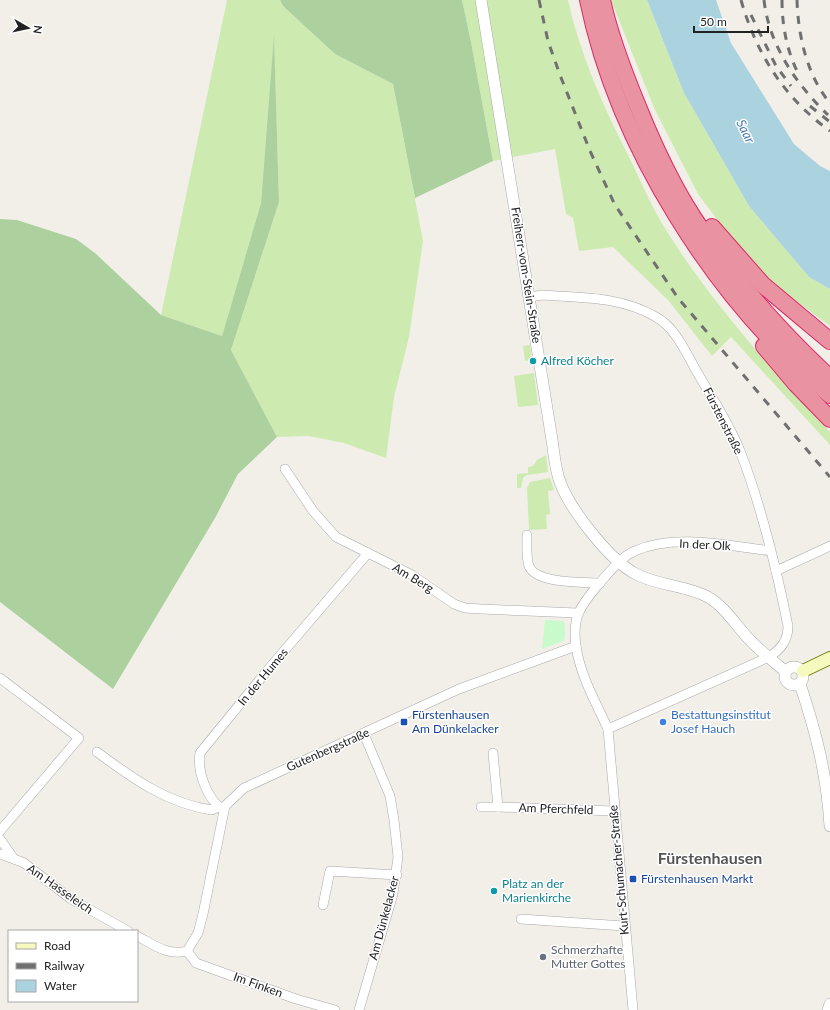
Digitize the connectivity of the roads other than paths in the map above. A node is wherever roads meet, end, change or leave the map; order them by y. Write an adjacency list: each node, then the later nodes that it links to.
1 (481, 0): 6 (street, Freiherr-vom-Stein-Straße)
2 (588, 0): 5 (highway)
3 (602, 0): 4 (highway)
4 (659, 154): 7 (highway); 8 (highway)
5 (721, 279): 9 (highway); 10 (highway)
6 (530, 297): 14 (street, Fürstenstraße); 16 (street, Freiherr-vom-Stein-Straße)
7 (830, 341)
8 (830, 378)
9 (830, 395)
10 (830, 419)
11 (285, 469): 15 (street, Am Berg)
12 (527, 535): 18 (street)
13 (830, 546): 17 (street)
14 (771, 551): 16 (street, In der Olk); 17 (street, Fürstenstraße)
15 (368, 553): 19 (street, Am Berg); 33 (street, In der Humes)
16 (619, 562): 18 (street, In der Olk); 21 (street, Freiherr-vom-Stein-Straße)
17 (776, 571): 21 (street, Fürstenstraße)
18 (600, 583): 19 (street, In der Olk)
19 (577, 613): 20 (street, Kurt-Schumacher-Straße)
20 (576, 646): 27 (street, Kurt-Schumacher-Straße); 28 (street, Gutenbergstraße)
21 (769, 657): 24 (street, Freiherr-vom-Stein-Straße); 27 (street, Fürstenstraße)
22 (830, 658): 23 (main road)
23 (803, 671): 24 (street); 26 (street)
24 (786, 672): 26 (street)
25 (0, 678): 36 (street)
26 (800, 684): 35 (street)
27 (608, 729): 34 (street, Kurt-Schumacher-Straße)
28 (364, 734): 33 (street, Gutenbergstraße); 40 (street, Am Dünkelacker)
29 (98, 752): 33 (street)
30 (493, 753): 32 (street)
31 (480, 807): 32 (street, Am Pferchfeld)
32 (498, 807): 34 (street, Am Pferchfeld)
33 (221, 808): 46 (street)
34 (614, 811): 43 (street, Kurt-Schumacher-Straße)
35 (830, 826)
36 (0, 831)
37 (0, 839): 39 (street, Am Hasseleich)
38 (0, 854): 39 (street)
39 (14, 859): 44 (street, Am Hasseleich)
40 (396, 875): 41 (street); 49 (street, Am Dünkelacker)
41 (323, 905)
42 (521, 919): 43 (street)
43 (624, 926): 50 (street, Kurt-Schumacher-Straße)
44 (126, 930)
45 (138, 937): 46 (street)
46 (187, 951): 48 (street, Im Finken)
47 (830, 1004): 51 (street)
48 (335, 1010)
49 (360, 1010)
50 (633, 1010)
51 (828, 1010)

